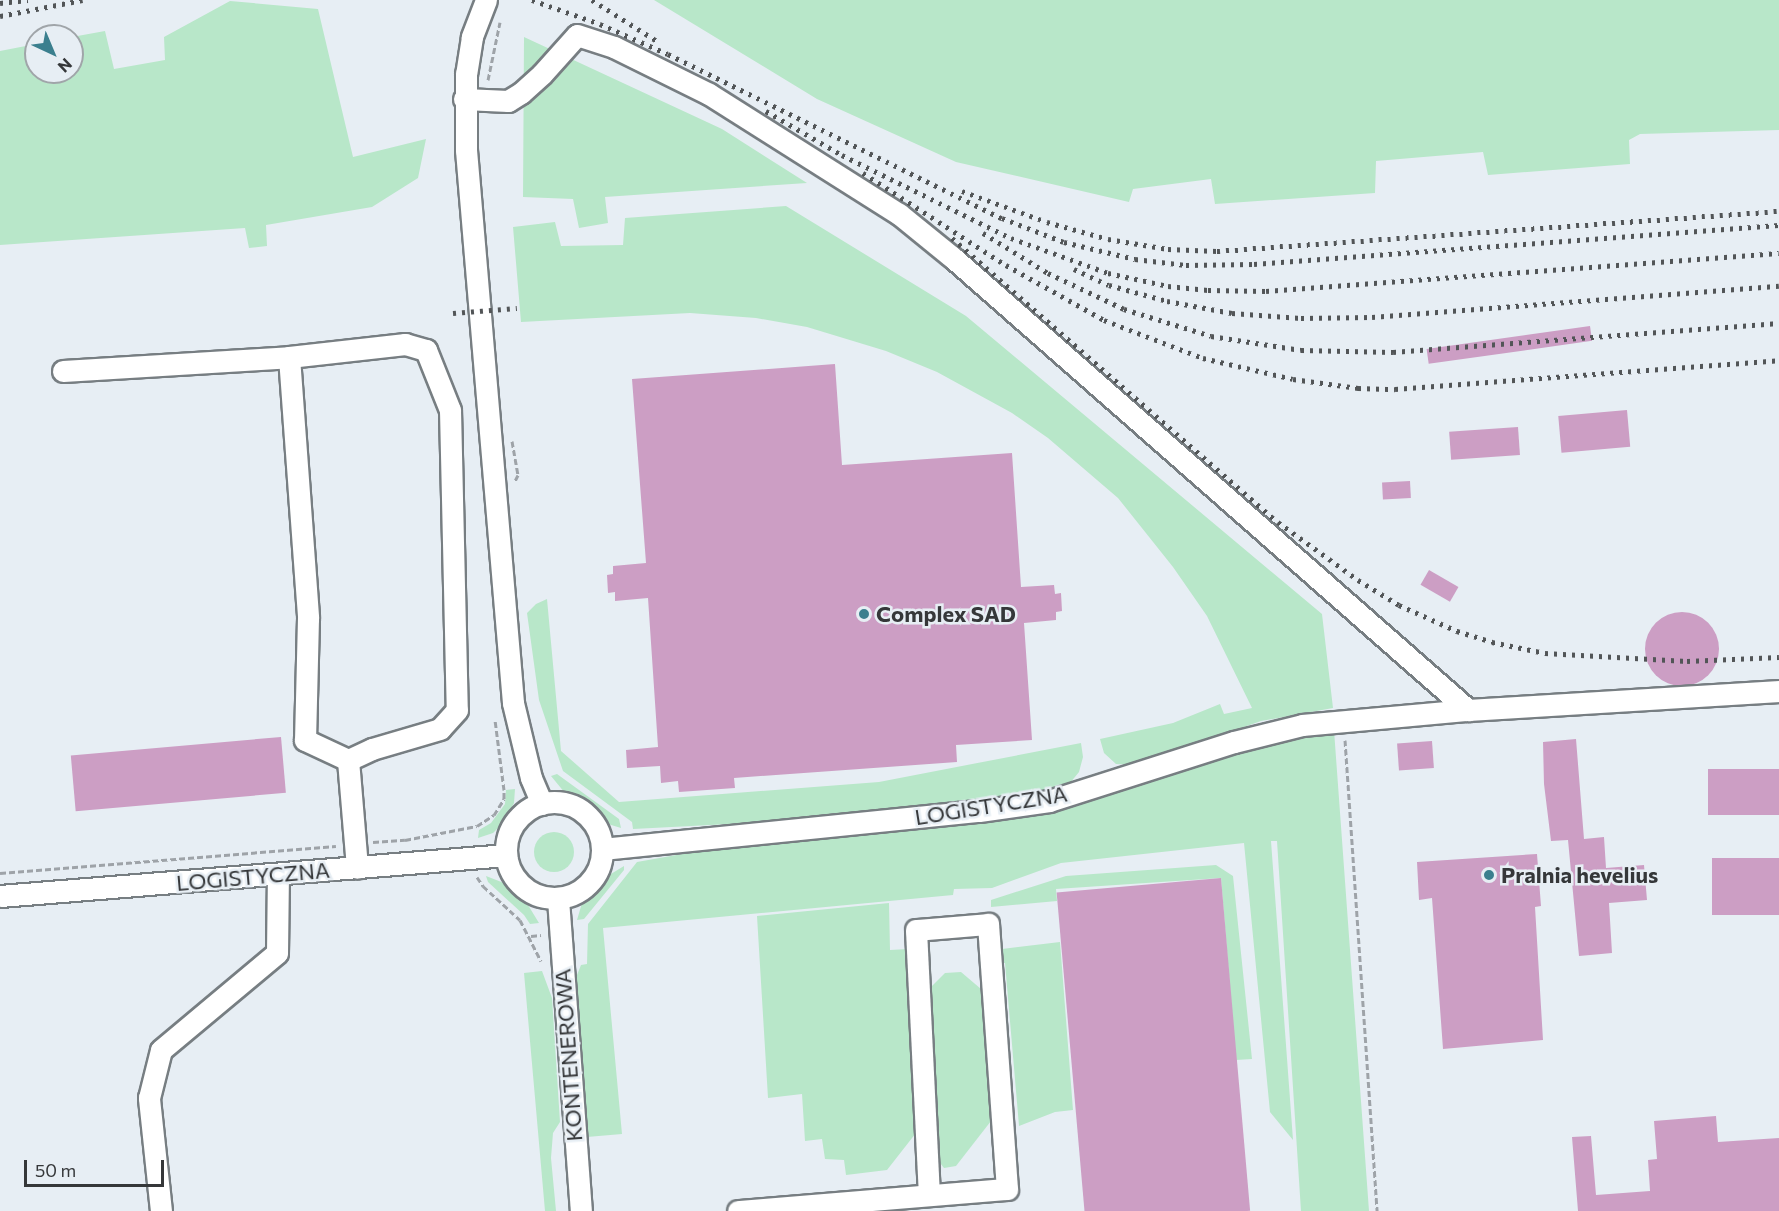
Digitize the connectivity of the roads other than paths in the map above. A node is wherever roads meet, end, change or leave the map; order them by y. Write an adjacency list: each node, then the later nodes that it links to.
1 (486, 0): 2 (street)
2 (464, 99): 6 (street); 8 (street)
3 (289, 357): 4 (street); 7 (street); 7 (street)
4 (63, 371)
5 (1779, 691): 6 (street, LOGISTYCZNA)
6 (1468, 710): 9 (street, LOGISTYCZNA)
7 (348, 760): 11 (street)
8 (542, 804): 9 (street); 10 (street)
9 (602, 849): 14 (street)
10 (506, 855): 11 (street, LOGISTYCZNA); 14 (street)
11 (357, 868): 12 (street, LOGISTYCZNA)
12 (278, 874): 13 (street, LOGISTYCZNA); 17 (street)
13 (0, 896)
14 (558, 899): 18 (street, KONTENEROWA)
15 (929, 1195): 15 (street); 16 (street)
16 (866, 1206): 19 (street)
17 (161, 1211)
18 (581, 1211)
19 (738, 1211)

